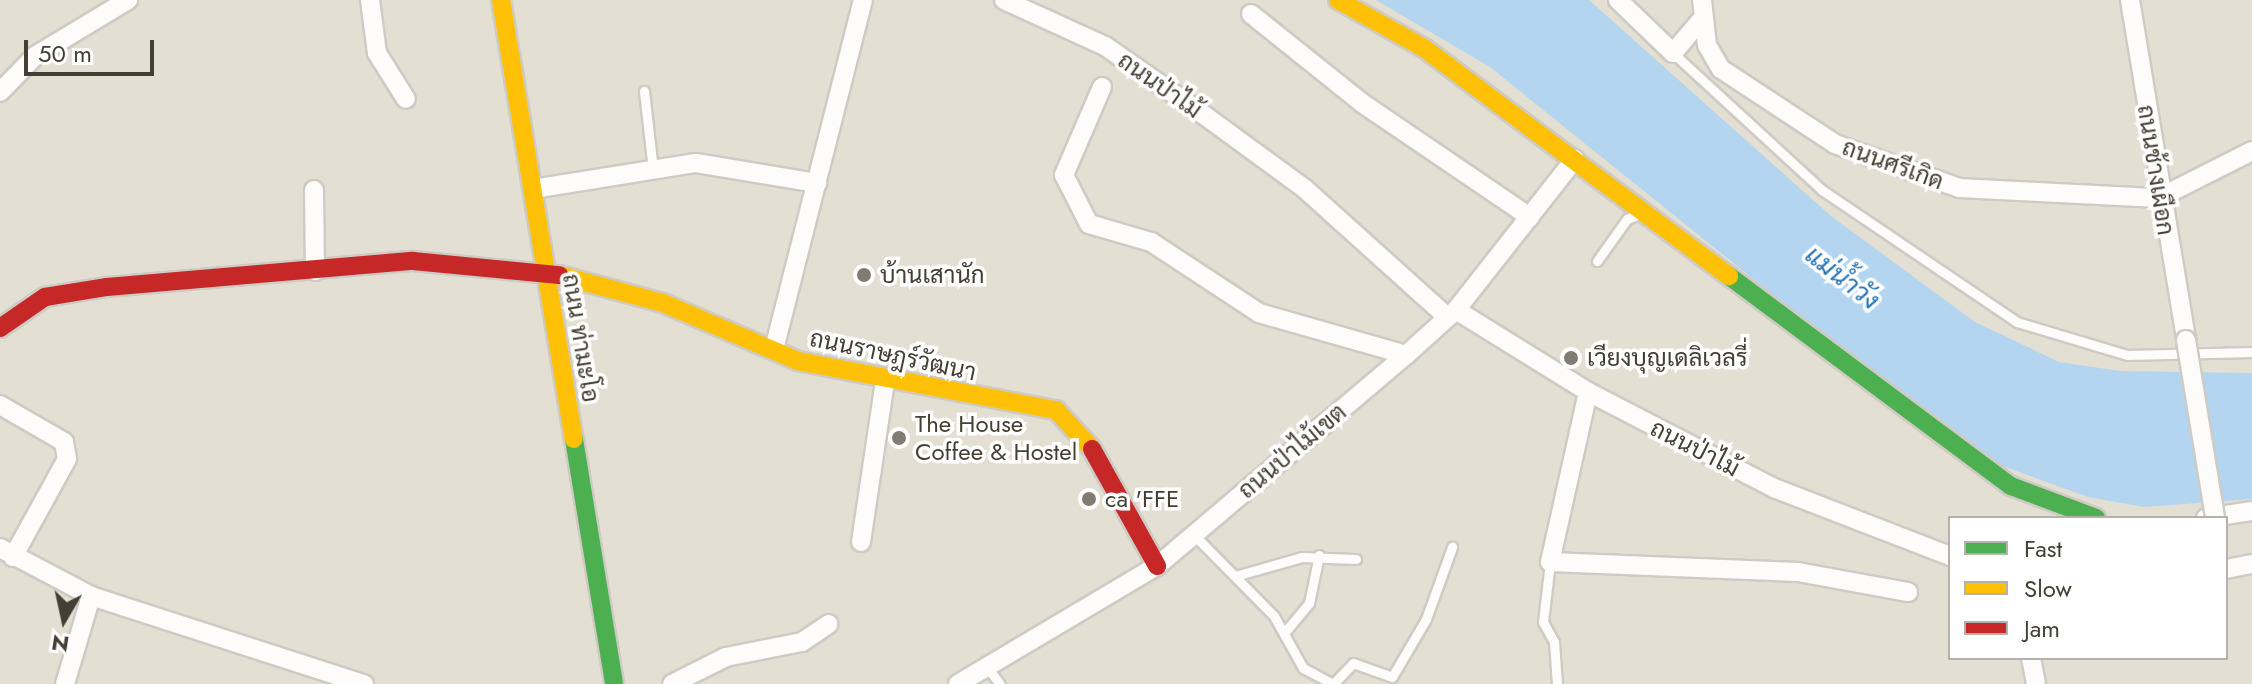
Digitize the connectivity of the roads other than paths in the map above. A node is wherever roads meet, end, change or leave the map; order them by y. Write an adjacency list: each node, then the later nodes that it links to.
1 (128, 0): 15 (street)
2 (370, 0): 16 (street)
3 (501, 0): 21 (street, ถนน ท่ามะโอ)
4 (863, 0): 20 (street)
5 (1004, 0): 29 (street, ถนนป่าไม้)
6 (1338, 0): 18 (street)
7 (1618, 0): 12 (street)
8 (1702, 0): 11 (street, ถนนศรีเกิด)
9 (2130, 0): 23 (street, ถนนช้างเผือก)
10 (1251, 14): 25 (street)
11 (1701, 20): 12 (street); 23 (street, ถนนศรีเกิด)
12 (1673, 53): 32 (lane)
13 (1102, 87): 33 (street)
14 (644, 91): 19 (lane)
15 (0, 92)
16 (406, 99)
17 (2252, 151): 23 (street)
18 (1575, 159): 24 (street); 25 (street, ถนนป่าไม้เขต)
19 (653, 170): 20 (street); 21 (street)
20 (817, 183): 31 (street)
21 (533, 189): 28 (street, ถนน ท่ามะโอ)
22 (314, 190): 27 (street)
23 (2159, 198): 39 (street, ถนนช้างเผือก, bridge)
24 (1646, 212): 26 (lane); 38 (street)
25 (1530, 217): 29 (street, ถนนป่าไม้เขต)
26 (1597, 261)
27 (315, 271): 28 (street, ถนนราษฎร์วัฒนา); 30 (street, ถนนราษฎร์วัฒนา)
28 (546, 272): 31 (street, ถนนราษฎร์วัฒนา); 61 (street, ถนน ท่ามะโอ)
29 (1452, 313): 33 (street, ถนนป่าไม้เขต); 35 (street, ถนนป่าไม้)
30 (0, 328)
31 (774, 349): 34 (street, ถนนราษฎร์วัฒนา)
32 (2252, 352)
33 (1406, 355): 41 (street, ถนนป่าไม้เขต)
34 (885, 381): 42 (street); 50 (street, ถนนราษฎร์วัฒนา)
35 (1588, 392): 46 (street, ถนนป่าไม้); 48 (street)
36 (0, 405): 44 (street)
37 (2252, 511): 40 (street)
38 (2091, 516)
39 (2215, 516)
40 (2219, 516)
41 (1194, 535): 50 (street, ถนนป่าไม้เขต); 52 (lane)
42 (861, 542)
43 (1452, 547): 56 (lane)
44 (7, 553): 54 (street)
45 (1319, 555): 47 (lane); 52 (lane); 56 (lane)
46 (1948, 555)
47 (1356, 559)
48 (1550, 562): 53 (street); 65 (lane)
49 (2252, 564): 51 (street)
50 (1157, 566): 58 (street, ถนนป่าไม้เขต)
51 (2228, 569)
52 (1235, 576): 56 (lane)
53 (1908, 592)
54 (91, 596): 59 (street); 60 (street)
55 (829, 624): 62 (street)
56 (1284, 633)
57 (2031, 660): 66 (street)
58 (987, 667): 63 (street, ถนนป่าไม้เขต); 64 (lane)
59 (65, 684)
60 (364, 684)
61 (614, 684)
62 (672, 684)
63 (958, 684)
64 (1000, 684)
65 (1557, 684)
66 (2036, 684)

